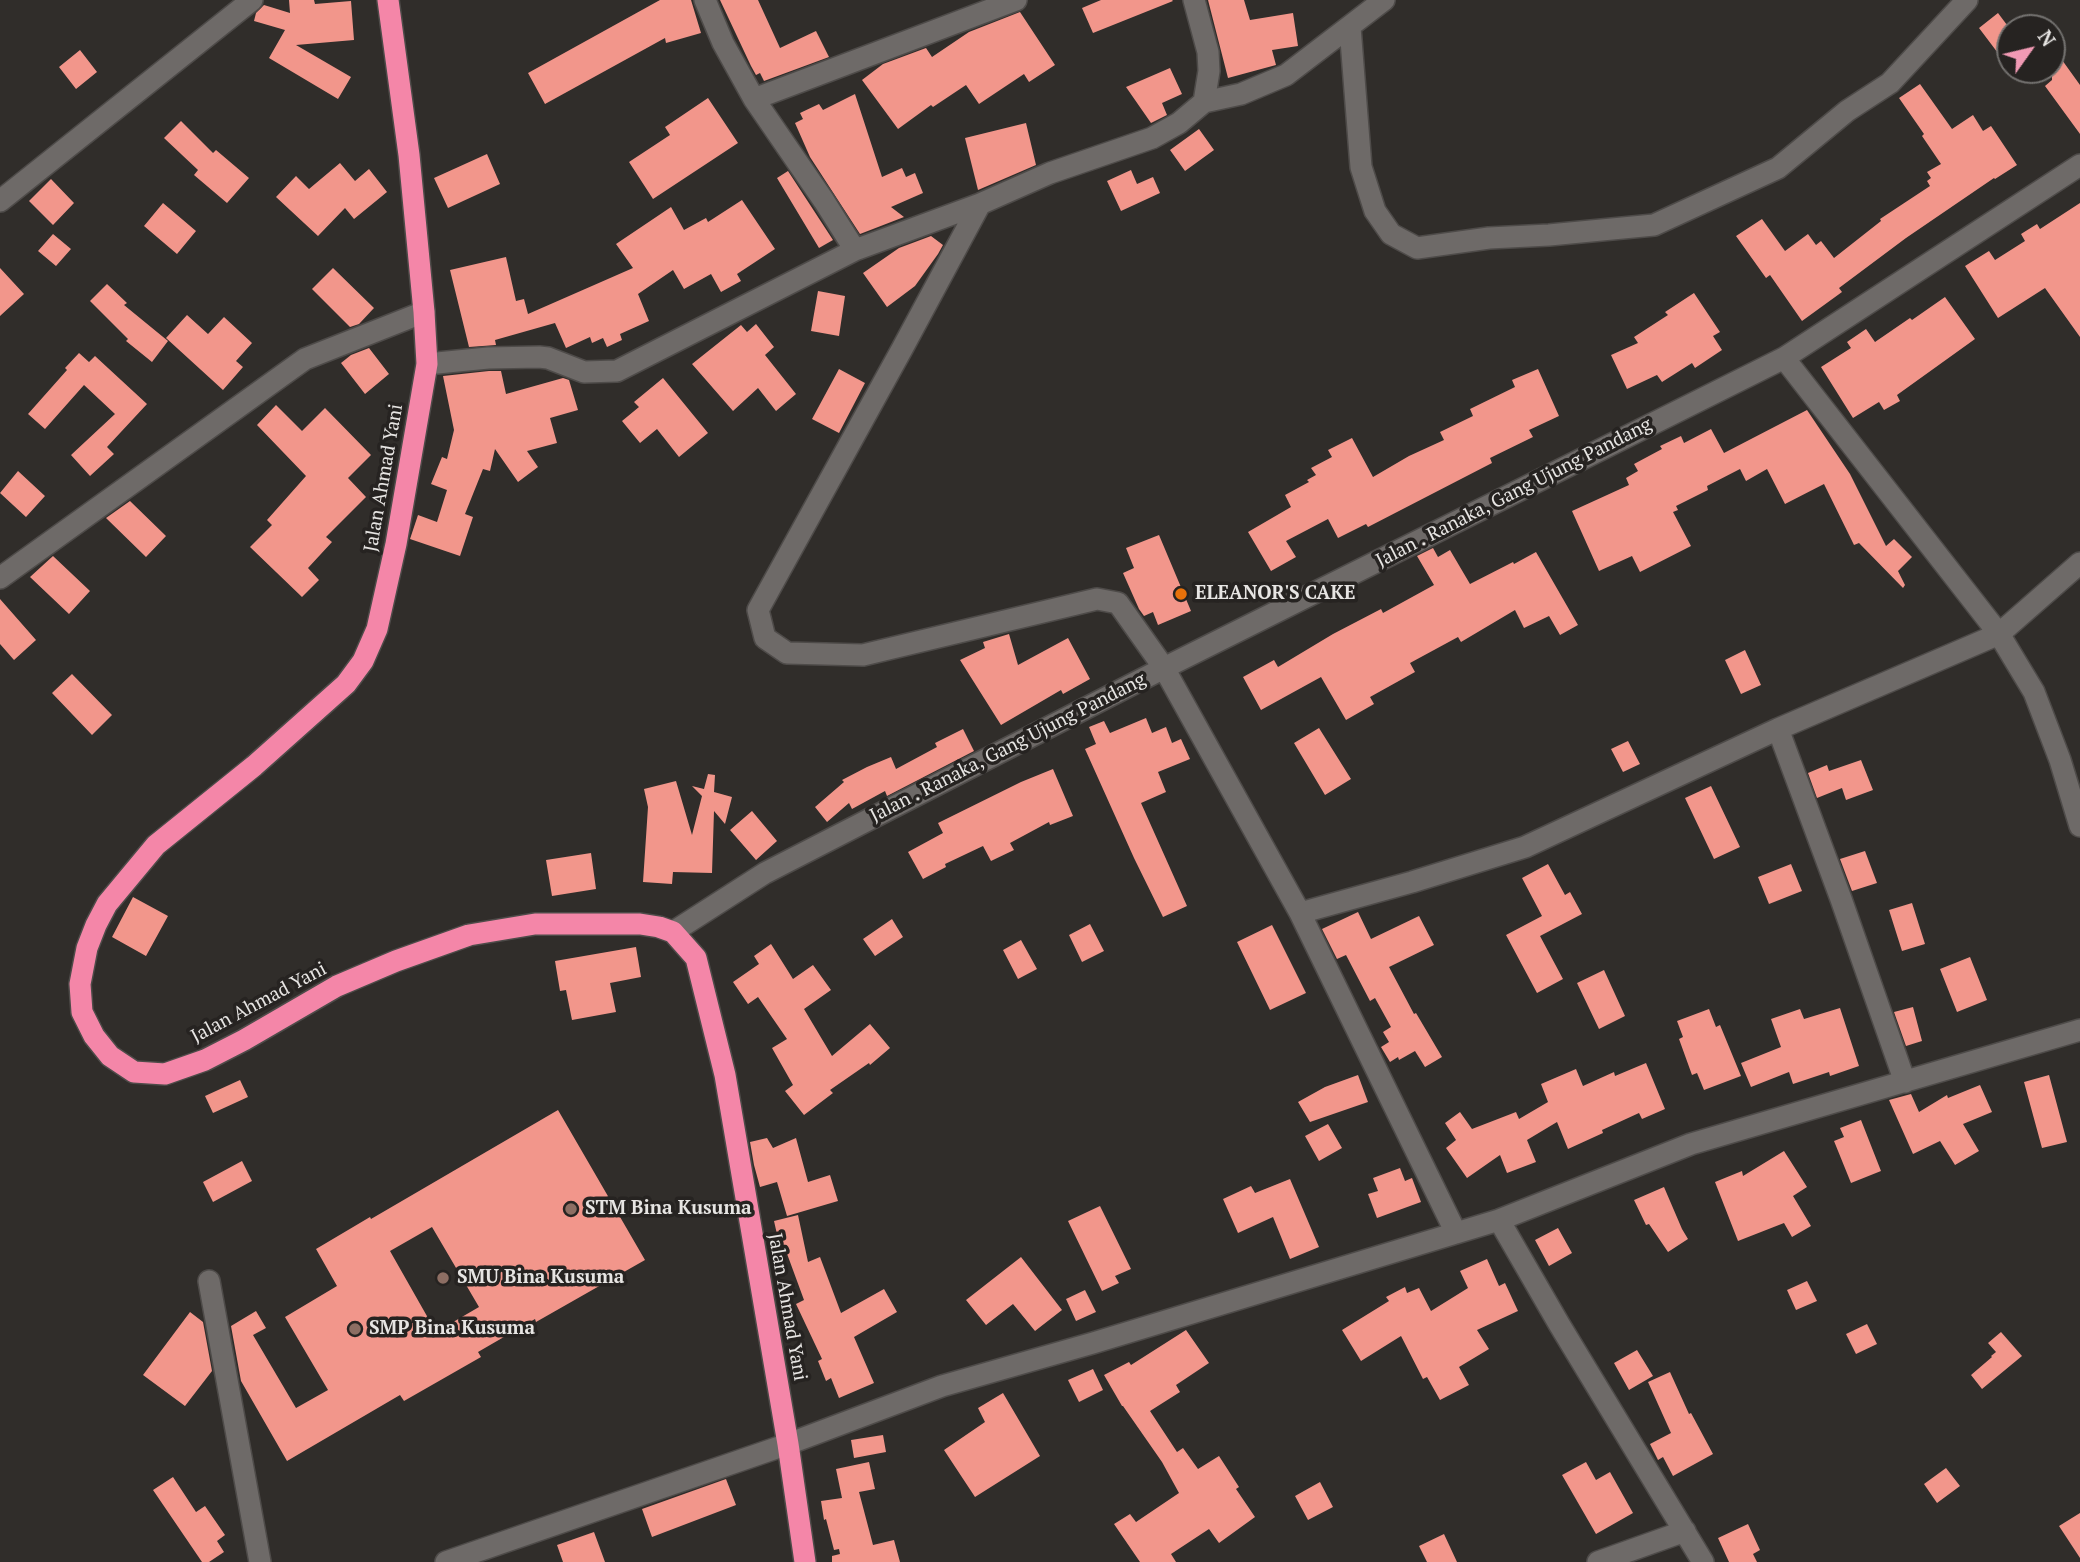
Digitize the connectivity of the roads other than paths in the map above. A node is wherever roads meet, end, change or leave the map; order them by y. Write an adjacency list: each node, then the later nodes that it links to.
1 (252, 0): 12 (street)
2 (388, 0): 15 (highway, Jalan Ahmad Yani)
3 (705, 0): 9 (street)
4 (1016, 0): 9 (street)
5 (1194, 0): 10 (street)
6 (1384, 0): 8 (street)
7 (1967, 0): 8 (street)
8 (1350, 27): 10 (street)
9 (754, 99): 14 (street)
10 (1204, 102): 13 (street)
11 (2080, 165): 16 (street, Jalan . Ranaka, Gang Ujung Pandang)
12 (0, 201)
13 (981, 204): 14 (street); 21 (street)
14 (855, 250): 17 (street)
15 (424, 313): 17 (highway, Jalan Ahmad Yani); 19 (street)
16 (1784, 358): 20 (street); 21 (street, Jalan . Ranaka, Gang Ujung Pandang)
17 (427, 364): 25 (highway, Jalan Ahmad Yani)
18 (2080, 563): 20 (street)
19 (0, 578)
20 (1999, 634): 22 (street); 23 (street)
21 (1164, 668): 24 (street); 25 (street, Jalan . Ranaka, Gang Ujung Pandang)
22 (1778, 729): 24 (street); 27 (street)
23 (2080, 826)
24 (1300, 913): 29 (street)
25 (673, 932): 31 (highway, Jalan Ahmad Yani)
26 (2080, 1030): 27 (street)
27 (1905, 1082): 28 (street)
28 (1499, 1220): 29 (street); 32 (street)
29 (1456, 1233): 31 (street)
30 (209, 1281): 33 (street)
31 (788, 1444): 34 (street); 35 (highway, Jalan Ahmad Yani)
32 (1685, 1531): 36 (street); 37 (street)
33 (260, 1562)
34 (446, 1562)
35 (805, 1562)
36 (1598, 1562)
37 (1703, 1562)

